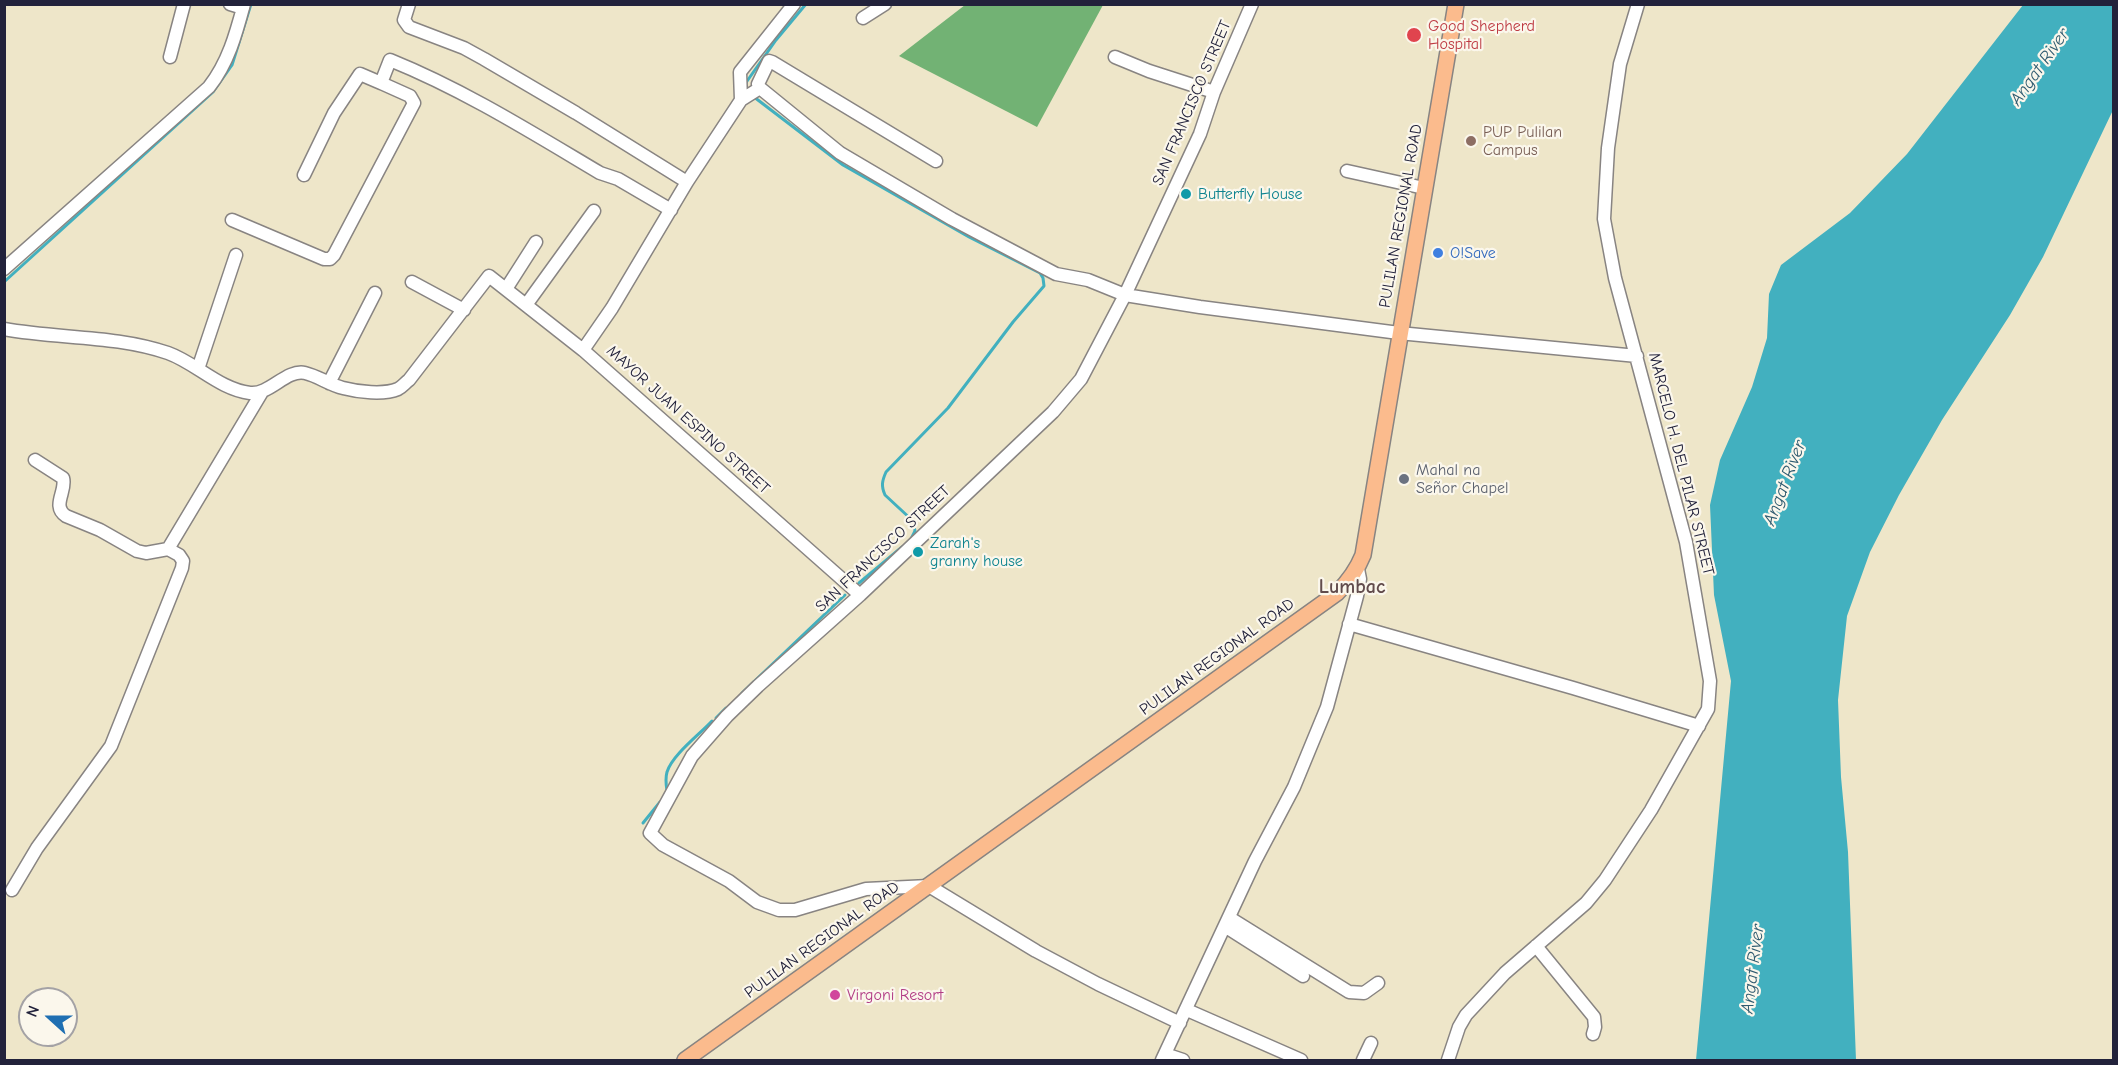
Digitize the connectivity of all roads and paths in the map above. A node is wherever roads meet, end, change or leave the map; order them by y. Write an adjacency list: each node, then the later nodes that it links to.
1 (184, 4): 11 (street)
2 (230, 4): 9 (street)
3 (409, 4): 20 (street)
4 (794, 4): 16 (street)
5 (885, 4): 10 (street)
6 (1252, 4): 15 (street, SAN FRANCISCO STREET)
7 (1456, 4): 21 (main road, PULILAN REGIONAL ROAD)
8 (1638, 4): 37 (street, MARCELO H. DEL PILAR STREET)
9 (244, 6): 27 (street)
10 (863, 18)
11 (170, 57)
12 (1115, 57): 15 (street)
13 (381, 83): 19 (street); 22 (street); 24 (street)
14 (760, 88): 16 (street); 17 (street); 31 (street)
15 (1214, 92): 31 (street, SAN FRANCISCO STREET)
16 (741, 100): 20 (street)
17 (936, 161)
18 (1347, 171): 21 (street)
19 (304, 175)
20 (687, 182): 22 (street)
21 (1424, 188): 35 (main road, PULILAN REGIONAL ROAD)
22 (671, 210): 36 (street)
23 (594, 211): 32 (street)
24 (232, 220)
25 (536, 242): 29 (street)
26 (236, 255): 38 (street)
27 (4, 269)
28 (412, 282): 33 (street)
29 (506, 289): 32 (street, MAYOR JUAN ESPINO STREET); 33 (street, MAYOR JUAN ESPINO STREET)
30 (375, 293): 39 (street)
31 (1125, 295): 35 (street); 44 (street, SAN FRANCISCO STREET)
32 (526, 305): 36 (street, MAYOR JUAN ESPINO STREET)
33 (464, 310): 39 (street)
34 (4, 329): 38 (street)
35 (1399, 333): 37 (street); 43 (main road, PULILAN REGIONAL ROAD)
36 (584, 350): 44 (street, MAYOR JUAN ESPINO STREET)
37 (1637, 356): 46 (street, MARCELO H. DEL PILAR STREET)
38 (198, 369): 40 (street)
39 (329, 382): 40 (street)
40 (262, 392): 42 (street)
41 (34, 460): 42 (street)
42 (168, 549): 48 (street)
43 (1358, 568): 45 (street); 47 (main road, PULILAN REGIONAL ROAD)
44 (860, 595): 47 (street, SAN FRANCISCO STREET)
45 (1349, 624): 46 (street); 49 (street)
46 (1699, 726): 50 (street, MARCELO H. DEL PILAR STREET)
47 (929, 886): 54 (street); 58 (main road, PULILAN REGIONAL ROAD)
48 (12, 890)
49 (1228, 922): 51 (street); 52 (street); 53 (street)
50 (1536, 946): 55 (street); 62 (street, MARCELO H. DEL PILAR STREET)
51 (1303, 976)
52 (1378, 983)
53 (1187, 1010): 54 (street); 60 (street)
54 (1180, 1023): 57 (street)
55 (1593, 1034)
56 (1371, 1043): 61 (street)
57 (1164, 1057): 59 (street)
58 (685, 1060)
59 (1183, 1060)
60 (1301, 1060)
61 (1363, 1060)
62 (1448, 1060)

